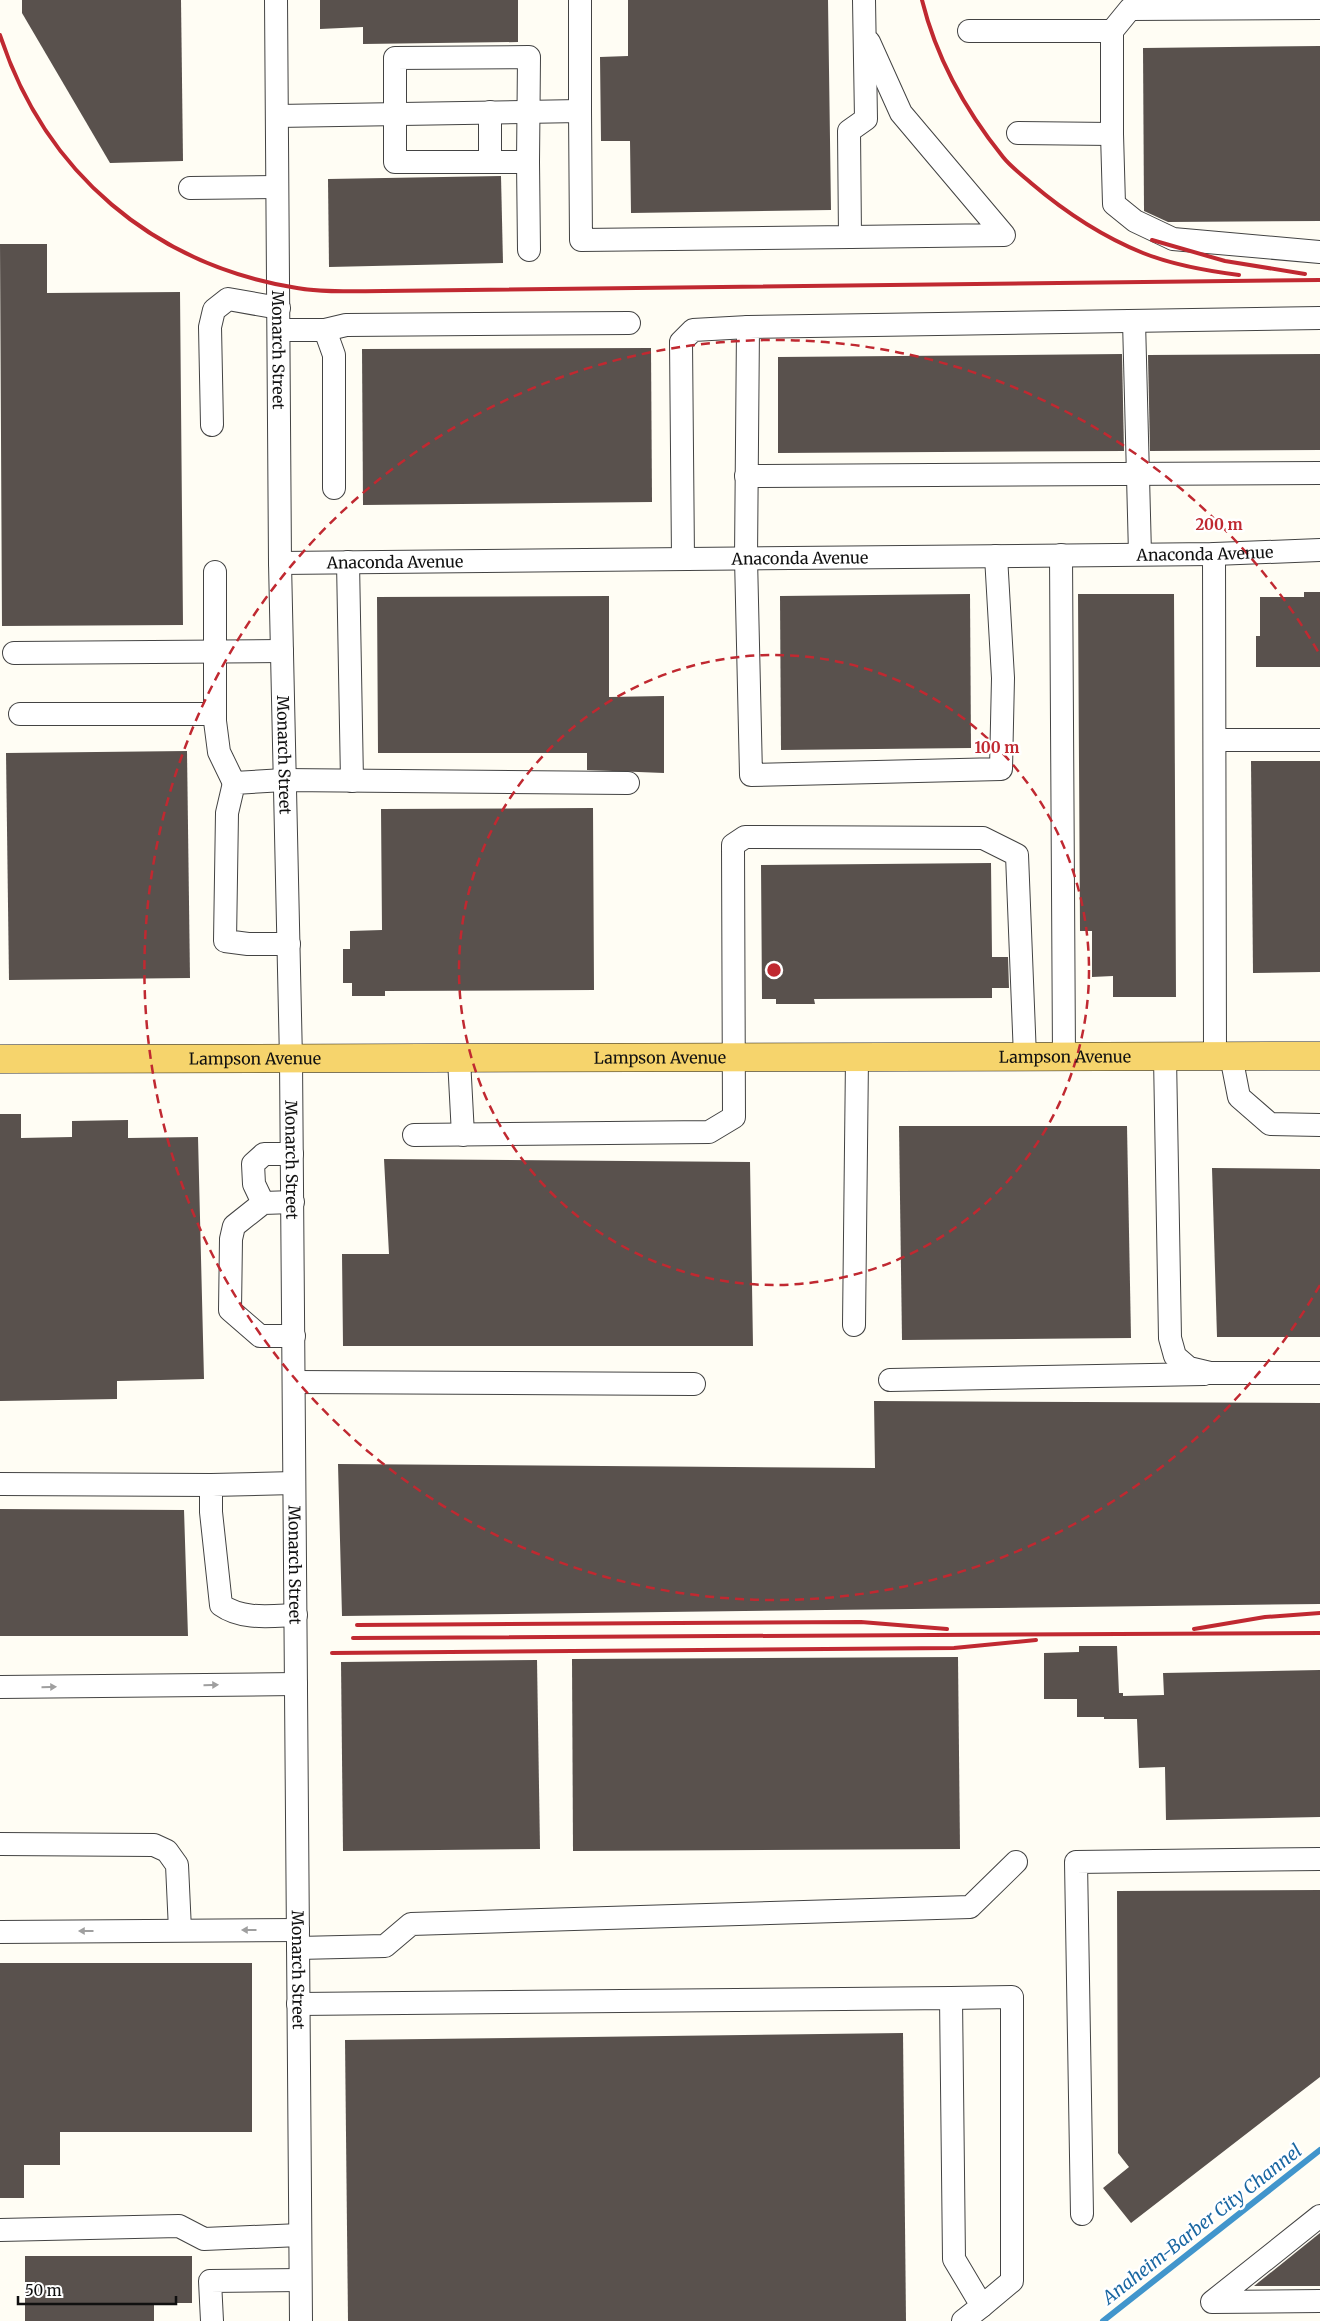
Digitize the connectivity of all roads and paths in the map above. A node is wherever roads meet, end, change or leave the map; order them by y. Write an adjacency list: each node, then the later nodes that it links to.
1 (276, 0): 12 (street, Monarch Street)
2 (580, 0): 8 (street)
3 (864, 0): 5 (street)
4 (1320, 8): 6 (street)
5 (864, 29): 19 (street); 19 (street)
6 (1112, 30): 7 (street); 14 (street)
7 (970, 31)
8 (580, 111): 10 (street); 19 (street)
9 (490, 112): 10 (street); 11 (street); 15 (street)
10 (529, 112): 11 (street); 16 (street)
11 (395, 114): 12 (street); 15 (street)
12 (277, 116): 17 (street, Monarch Street)
13 (1018, 133): 14 (street)
14 (1112, 134): 21 (street)
15 (490, 162): 16 (street)
16 (528, 162): 20 (street)
17 (278, 187): 18 (street); 22 (street, Monarch Street)
18 (190, 188)
19 (850, 237)
20 (529, 250)
21 (1320, 252)
22 (279, 308): 27 (street, Monarch Street); 29 (street)
23 (1320, 318): 24 (street)
24 (1134, 321): 26 (street); 30 (street)
25 (629, 323): 28 (street)
26 (748, 328): 32 (street); 40 (street)
27 (279, 330): 28 (street); 42 (street, Monarch Street)
28 (325, 330): 33 (street)
29 (212, 425)
30 (1138, 473): 31 (street); 32 (street); 35 (street)
31 (1320, 473)
32 (746, 476): 39 (street)
33 (334, 488)
34 (1320, 550): 36 (street, Anaconda Avenue)
35 (1140, 554): 36 (street, Anaconda Avenue); 37 (street, Anaconda Avenue)
36 (1214, 554): 49 (street)
37 (1061, 555): 38 (street, Anaconda Avenue); 59 (street)
38 (996, 556): 39 (street, Anaconda Avenue); 39 (street)
39 (746, 558): 40 (street, Anaconda Avenue)
40 (683, 559): 41 (street, Anaconda Avenue)
41 (348, 562): 42 (street, Anaconda Avenue); 52 (street)
42 (280, 563): 44 (street, Monarch Street)
43 (215, 572): 45 (street)
44 (282, 651): 45 (street); 51 (street, Monarch Street)
45 (215, 652): 46 (street); 48 (street)
46 (14, 653)
47 (20, 714): 48 (street)
48 (215, 714): 53 (street)
49 (1214, 740): 50 (street); 56 (street)
50 (1320, 740)
51 (284, 780): 52 (street); 53 (street); 55 (street, Monarch Street)
52 (352, 781): 54 (street)
53 (234, 783): 55 (street)
54 (628, 783)
55 (289, 944): 65 (street, Monarch Street)
56 (1223, 1056): 57 (main road, Lampson Avenue); 60 (main road, Lampson Avenue); 66 (street)
57 (1320, 1056)
58 (1025, 1057): 59 (main road, Lampson Avenue); 61 (street); 62 (main road, Lampson Avenue)
59 (1064, 1057): 60 (main road, Lampson Avenue)
60 (1165, 1057): 75 (street)
61 (733, 1058): 62 (main road, Lampson Avenue); 64 (main road, Lampson Avenue); 67 (street)
62 (857, 1058): 72 (street)
63 (0, 1059): 65 (main road, Lampson Avenue)
64 (459, 1059): 65 (main road, Lampson Avenue); 67 (street)
65 (292, 1060): 69 (street, Monarch Street)
66 (1320, 1125)
67 (463, 1134): 68 (street)
68 (414, 1135)
69 (292, 1154): 70 (street, Monarch Street); 71 (street)
70 (293, 1202): 71 (street); 73 (street, Monarch Street)
71 (263, 1203): 73 (street)
72 (854, 1324)
73 (294, 1336): 77 (street, Monarch Street)
74 (1320, 1373): 75 (street)
75 (1210, 1374): 76 (street)
76 (890, 1380)
77 (294, 1382): 78 (street); 79 (street, Monarch Street)
78 (694, 1384)
79 (294, 1483): 81 (street); 82 (street, Monarch Street)
80 (0, 1484): 81 (street)
81 (211, 1485): 82 (street)
82 (296, 1615): 83 (street, Monarch Street)
83 (296, 1684): 84 (street, one-way to 83); 90 (street, Monarch Street)
84 (0, 1687)
85 (0, 1844): 88 (street)
86 (1320, 1859): 93 (street)
87 (1016, 1862): 90 (street)
88 (180, 1930): 89 (street, one-way to 89); 90 (street, one-way to 88)
89 (0, 1932)
90 (298, 1939): 92 (street, Monarch Street)
91 (951, 1998): 92 (street); 99 (street); 99 (street)
92 (298, 2004): 96 (street, Monarch Street)
93 (1082, 2214)
94 (1320, 2216): 98 (street)
95 (0, 2230): 96 (street)
96 (300, 2235): 97 (street, Monarch Street)
97 (300, 2280): 100 (street); 101 (street, Monarch Street)
98 (1320, 2301)
99 (982, 2306): 102 (street)
100 (212, 2321)
101 (300, 2321)
102 (963, 2321)

